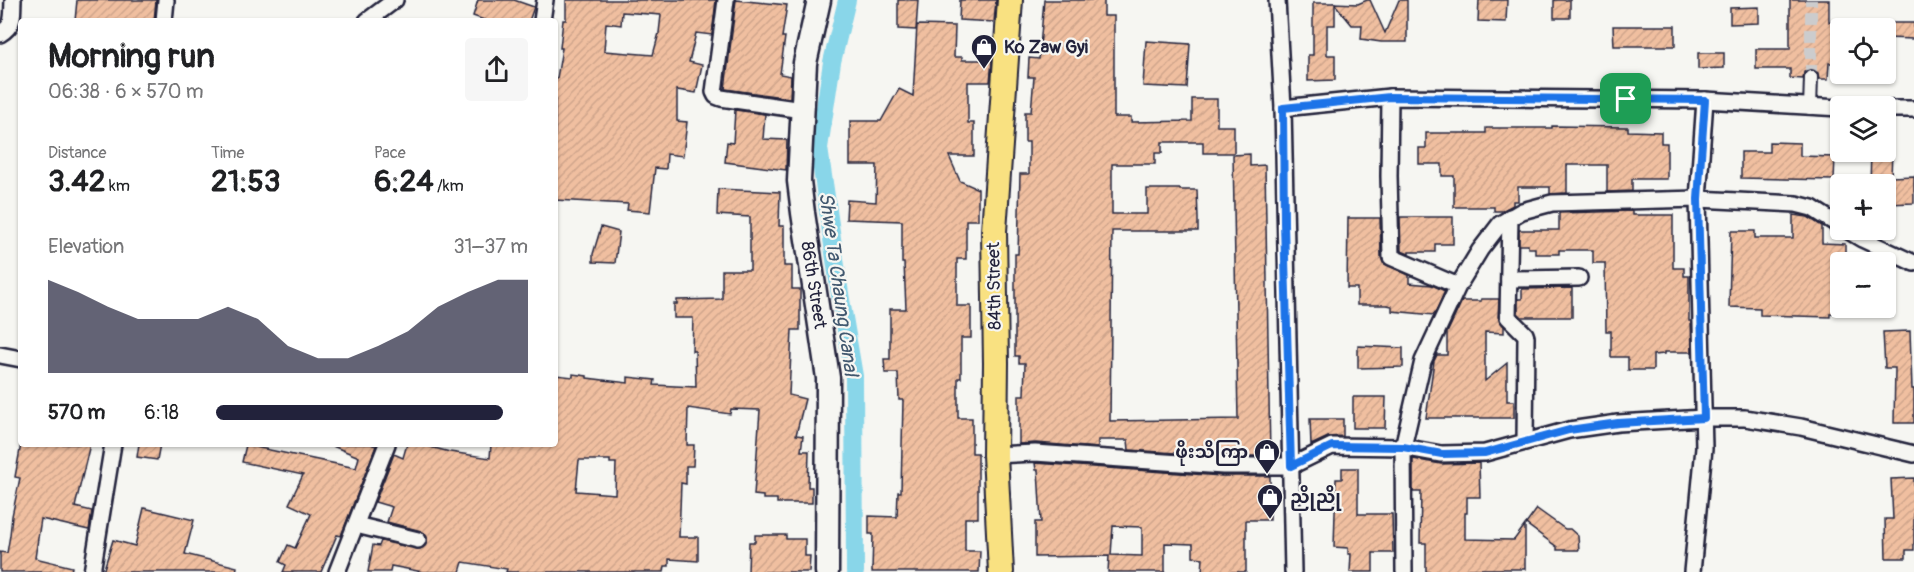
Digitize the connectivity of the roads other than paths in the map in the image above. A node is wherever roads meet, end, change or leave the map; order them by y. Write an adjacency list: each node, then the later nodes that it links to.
1 (13, 0): 12 (street)
2 (166, 0): 9 (street)
3 (395, 0): 10 (street)
4 (545, 0): 11 (street)
5 (726, 0): 20 (street)
6 (819, 0): 20 (main road, 86th Street)
7 (1010, 0): 38 (main road, 84th Street)
8 (1277, 0): 16 (street)
9 (164, 18)
10 (371, 18)
11 (542, 18)
12 (0, 34)
13 (1811, 77): 17 (street)
14 (1390, 97): 15 (street); 16 (street); 29 (street)
15 (1705, 100): 17 (street); 22 (street)
16 (1283, 108): 39 (street)
17 (1810, 108): 18 (street)
18 (1830, 108)
19 (1896, 109): 21 (street)
20 (802, 110): 44 (main road, 86th Street)
21 (1914, 110)
22 (1698, 199): 23 (street); 24 (street); 32 (street)
23 (1510, 217): 28 (street); 29 (street)
24 (1830, 220)
25 (1864, 240): 26 (street)
26 (1914, 263)
27 (1580, 278): 28 (street)
28 (1509, 279): 33 (street)
29 (1458, 286): 36 (street)
30 (0, 355): 31 (street)
31 (18, 358)
32 (1704, 418): 33 (street); 37 (street); 48 (street)
33 (1525, 441): 36 (street)
34 (113, 447): 42 (street)
35 (386, 447): 40 (street)
36 (1403, 447): 39 (street); 47 (street)
37 (1914, 454)
38 (995, 455): 39 (street); 45 (main road, 84th Street)
39 (1291, 466): 46 (street)
40 (356, 525): 41 (street); 43 (street)
41 (418, 540)
42 (92, 572)
43 (337, 572)
44 (827, 572)
45 (1001, 572)
46 (1293, 572)
47 (1404, 572)
48 (1692, 572)

